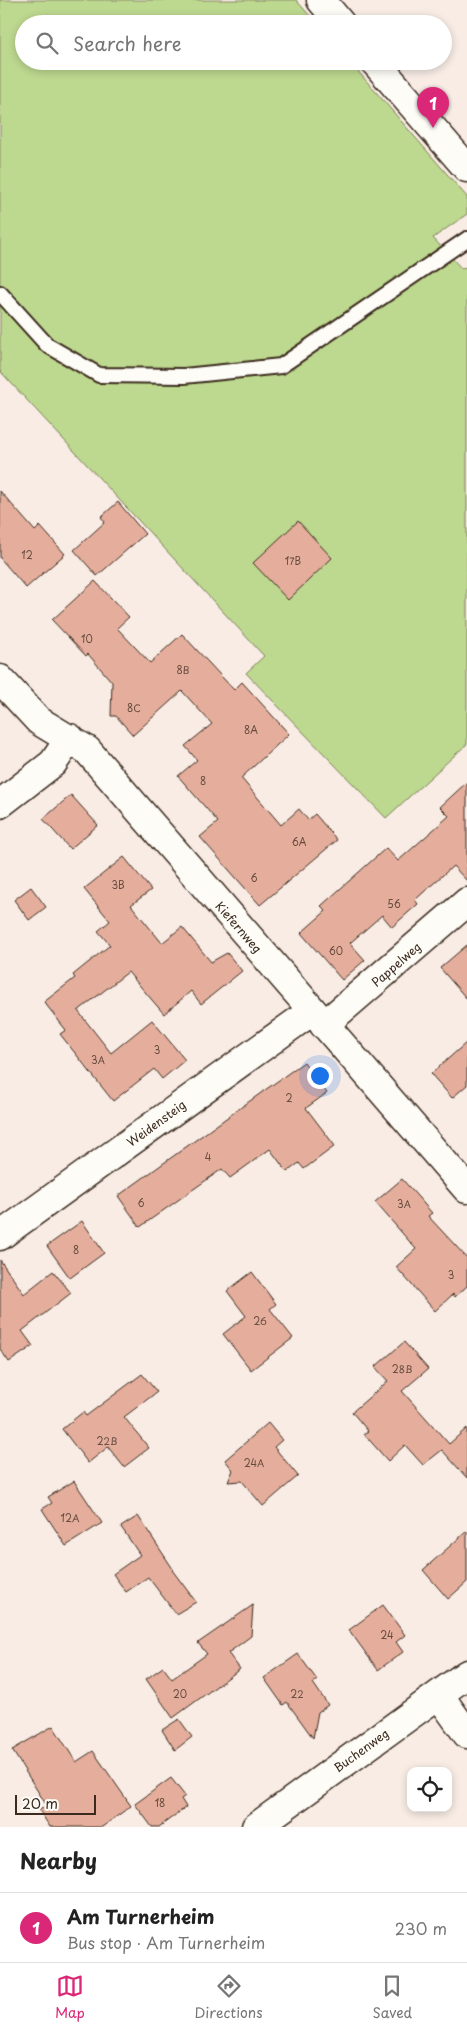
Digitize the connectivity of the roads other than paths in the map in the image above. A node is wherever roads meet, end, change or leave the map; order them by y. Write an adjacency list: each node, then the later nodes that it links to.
1 (321, 0): 2 (street)
2 (334, 15)
3 (382, 70): 4 (street)
4 (467, 168)
5 (467, 239): 6 (lane)
6 (0, 293)
7 (0, 679): 8 (street, Kiefernweg)
8 (70, 738): 9 (street); 11 (street, Kiefernweg)
9 (0, 804)
10 (467, 902): 11 (street, Pappelweg)
11 (318, 1018): 12 (street, Kiefernweg); 13 (street, Weidensteig)
12 (467, 1189)
13 (0, 1236)
14 (467, 1674): 15 (street, Buchenweg)
15 (439, 1695): 16 (street); 17 (street, Buchenweg)
16 (467, 1734)
17 (256, 1827)

